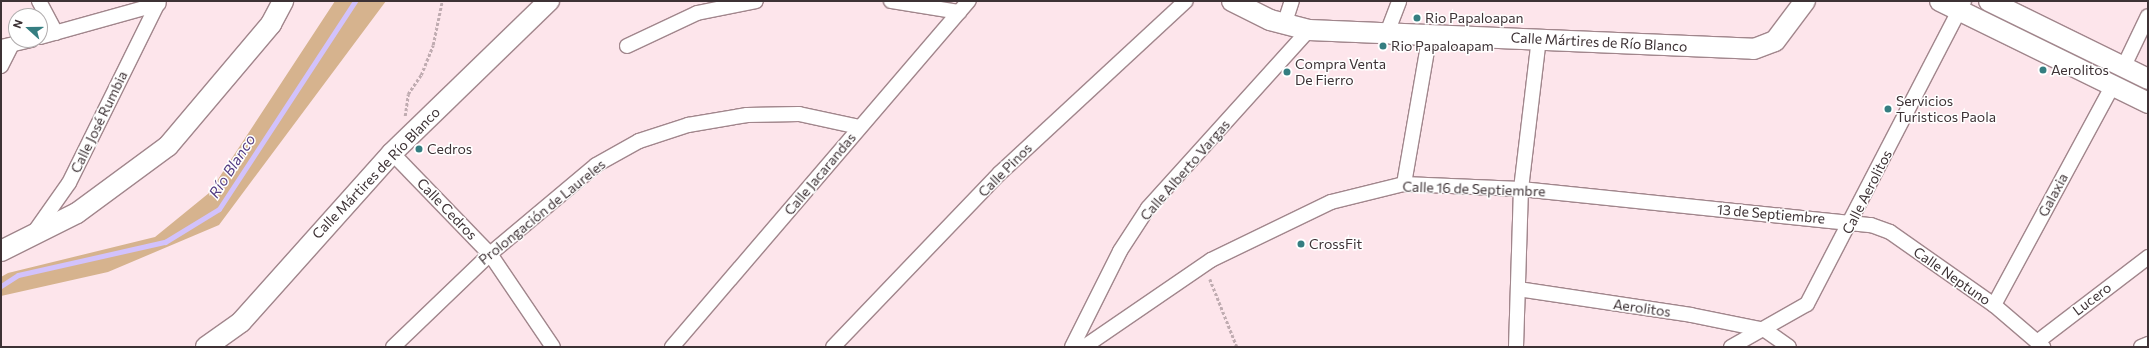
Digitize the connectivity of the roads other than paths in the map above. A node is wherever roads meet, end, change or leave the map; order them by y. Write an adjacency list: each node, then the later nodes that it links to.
1 (39, 1): 20 (street)
2 (283, 1): 38 (main road)
3 (550, 1): 33 (main road, Calle Mártires de Río Blanco)
4 (756, 1): 26 (street)
5 (890, 1): 16 (street)
6 (969, 1): 16 (street, Calle Jacarandas)
7 (1186, 1): 50 (street, Calle Pinos)
8 (1232, 1): 18 (main road, Calle Mártires de Río Blanco)
9 (1292, 1): 18 (street)
10 (1399, 1): 21 (street)
11 (1805, 1): 24 (main road, Calle Mártires de Río Blanco)
12 (1940, 1): 15 (main road)
13 (1989, 1): 28 (main road)
14 (158, 2): 20 (street); 38 (street, Calle José Rumbia)
15 (1962, 5): 30 (main road); 37 (street, Calle Aerolitos)
16 (959, 12): 32 (street, Calle Jacarandas)
17 (2148, 16): 28 (street)
18 (1284, 25): 19 (main road, Calle Mártires de Río Blanco)
19 (1309, 30): 21 (main road, Calle Mártires de Río Blanco); 51 (street, Calle Alberto Vargas)
20 (56, 33): 23 (street)
21 (1387, 33): 22 (main road, Calle Mártires de Río Blanco)
22 (1430, 34): 24 (main road, Calle Mártires de Río Blanco); 34 (street)
23 (48, 35)
24 (1538, 39): 35 (street)
25 (6, 46): 27 (street)
26 (627, 46)
27 (1, 66)
28 (2124, 66): 29 (main road)
29 (2148, 78)
30 (2113, 85): 31 (main road); 42 (street, Galaxia)
31 (2148, 103)
32 (859, 127): 39 (street, Prolongación de Laureles); 49 (street, Calle Jacarandas)
33 (392, 153): 39 (street, Calle Cedros); 46 (main road, Calle Mártires de Río Blanco)
34 (1404, 184): 35 (street, Calle 16 de Septiembre); 52 (street, Calle 16 de Septiembre)
35 (1521, 189): 36 (street, Calle 16 de Septiembre); 41 (street)
36 (1689, 206): 37 (street, 13 de Septiembre)
37 (1853, 221): 42 (street, Calle Neptuno); 43 (street, Calle Aerolitos)
38 (12, 245)
39 (490, 254): 47 (street, Prolongación de Laureles); 48 (street, Calle Cedros)
40 (2148, 257): 45 (street, Lucero)
41 (1518, 289): 43 (street, Aerolitos); 53 (street)
42 (1994, 305): 45 (street, Calle Neptuno)
43 (1765, 330): 54 (street, Calle Aerolitos); 55 (street)
44 (2148, 344): 56 (street)
45 (2040, 345)
46 (206, 347)
47 (394, 347)
48 (553, 347)
49 (672, 347)
50 (833, 347)
51 (1072, 347)
52 (1084, 347)
53 (1516, 347)
54 (1731, 347)
55 (1789, 347)
56 (2141, 347)

